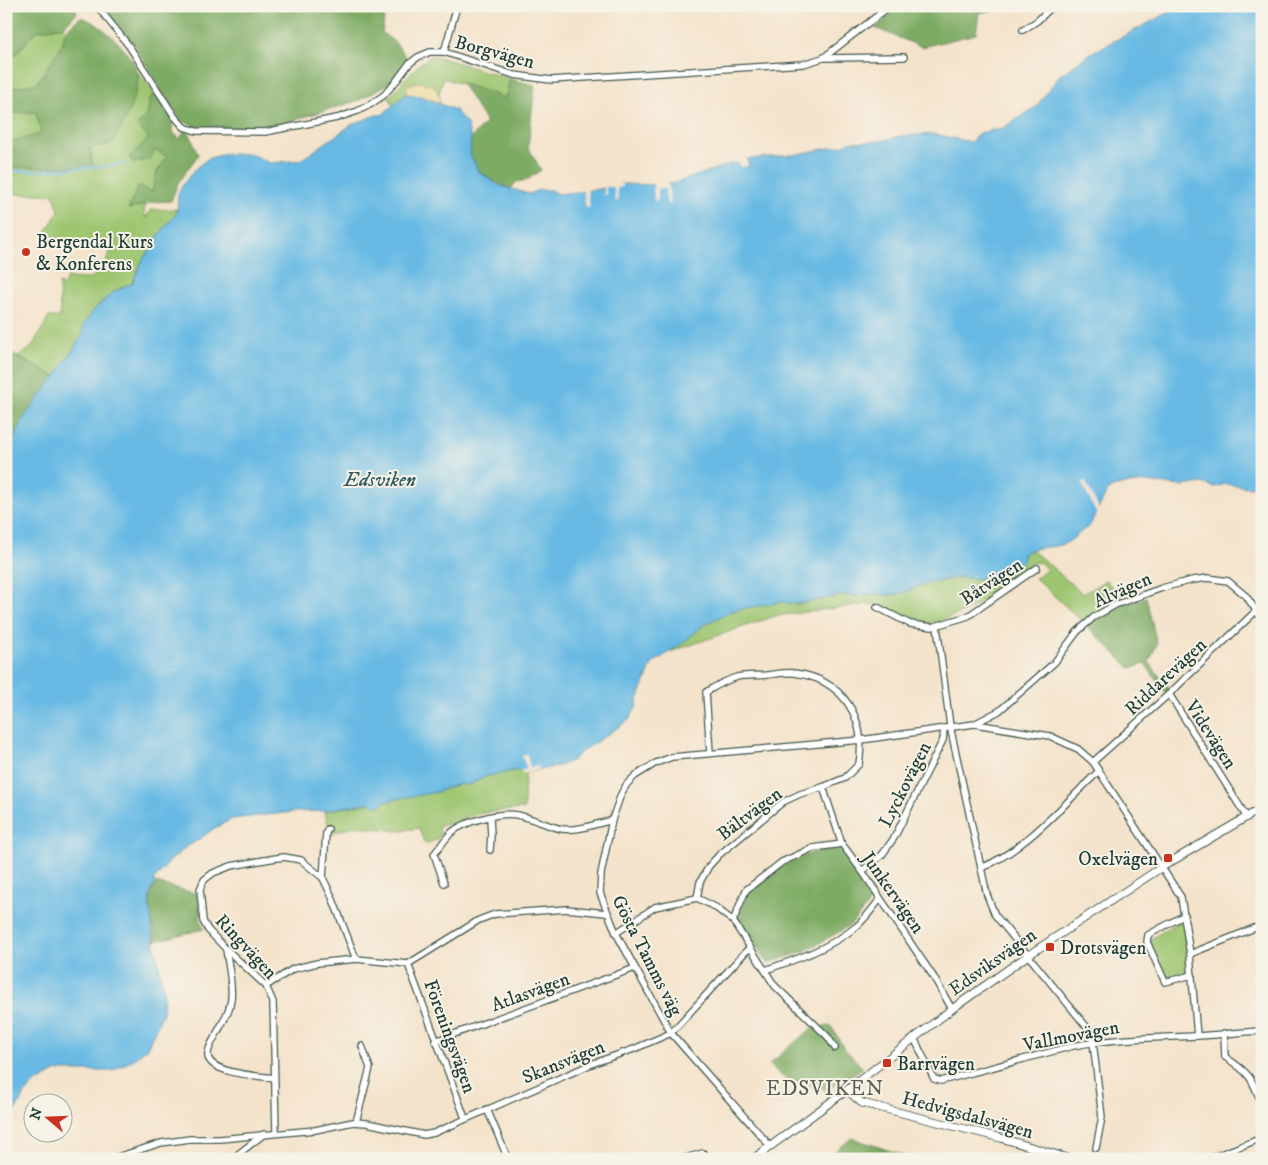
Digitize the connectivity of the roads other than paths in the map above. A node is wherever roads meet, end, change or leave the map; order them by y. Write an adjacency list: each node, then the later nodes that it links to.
1 (97, 6): 6 (street, Borgvägen)
2 (457, 6): 6 (street)
3 (890, 6): 8 (street, Borgvägen)
4 (1052, 6): 5 (street)
5 (1023, 30)
6 (444, 52): 8 (street, Borgvägen)
7 (904, 57): 8 (street, Borgvägen)
8 (822, 58)
9 (1037, 568): 13 (street, Båtvägen)
10 (877, 607): 13 (street, Båtvägen)
11 (1257, 610): 12 (street, Alvägen); 14 (street, Riddarevägen); 15 (street, Alvägen)
12 (1262, 619)
13 (936, 626): 16 (street)
14 (1169, 694): 19 (street, Riddarevägen); 23 (street, Videvägen)
15 (974, 724): 16 (street, Alvägen); 19 (street)
16 (950, 727): 17 (street, Gösta Tamms väg); 30 (street); 31 (street, Lyckovägen)
17 (861, 740): 18 (street, Gösta Tamms väg); 18 (street, Bältvägen); 21 (street, Bältvägen)
18 (710, 753): 25 (street, Gösta Tamms väg)
19 (1093, 762): 20 (street)
20 (1099, 771): 29 (street); 30 (street)
21 (823, 788): 27 (street, Junkervägen); 34 (street, Bältvägen)
22 (1262, 808): 23 (street, Edsviksvägen)
23 (1246, 816): 29 (street, Edsviksvägen)
24 (490, 818): 25 (street); 28 (street); 33 (street)
25 (612, 820): 36 (street, Gösta Tamms väg)
26 (328, 829): 32 (street)
27 (842, 844): 31 (street, Junkervägen); 38 (street)
28 (490, 850)
29 (1162, 867): 37 (street); 44 (street, Edsviksvägen)
30 (982, 868): 44 (street)
31 (862, 871): 35 (street, Junkervägen)
32 (322, 878): 42 (street, Ringvägen); 45 (street, Ringvägen)
33 (444, 883)
34 (696, 898): 38 (street); 40 (street)
35 (880, 899): 48 (street); 51 (street, Junkervägen)
36 (606, 913): 40 (street, Gösta Tamms väg); 46 (street)
37 (1185, 915): 43 (street); 49 (street)
38 (732, 921): 41 (street)
39 (1262, 925): 43 (street)
40 (616, 933): 47 (street, Gösta Tamms väg)
41 (750, 948): 48 (street); 53 (street, Skansvägen)
42 (226, 949): 50 (street, Ringvägen); 61 (street)
43 (1190, 954): 49 (street)
44 (1027, 956): 51 (street, Edsviksvägen); 58 (street)
45 (356, 958): 46 (street); 50 (street)
46 (408, 964): 57 (street, Föreningsvägen)
47 (635, 968): 53 (street, Gösta Tamms väg); 57 (street, Atlasvägen)
48 (765, 970): 60 (street)
49 (1192, 975): 55 (street)
50 (266, 986): 61 (street, Ringvägen)
51 (952, 1009): 56 (street, Edsviksvägen)
52 (1262, 1032): 54 (street, Vallmovägen)
53 (671, 1033): 64 (street, Skansvägen); 70 (street, Gösta Tamms väg)
54 (1224, 1033): 55 (street, Vallmovägen); 63 (street)
55 (1197, 1036): 58 (street, Vallmovägen)
56 (914, 1038): 58 (street, Vallmovägen); 62 (street, Edsviksvägen)
57 (435, 1041): 65 (street, Föreningsvägen)
58 (1093, 1042): 71 (street)
59 (362, 1046): 66 (street)
60 (835, 1048)
61 (274, 1078): 68 (street, Ringvägen)
62 (847, 1090): 70 (street, Edsviksvägen); 72 (street, Hedvigsdalsvägen)
63 (1262, 1105)
64 (487, 1109): 65 (street, Skansvägen); 75 (street)
65 (465, 1118): 66 (street, Skansvägen)
66 (356, 1122): 68 (street, Skansvägen)
67 (265, 1133): 68 (street, Skansvägen); 73 (street, Skansvägen); 74 (street)
68 (276, 1133)
69 (1262, 1138): 80 (street)
70 (770, 1146): 78 (street, Edsviksvägen)
71 (1096, 1148)
72 (1056, 1157): 79 (street, Hedvigsdalsvägen)
73 (111, 1159)
74 (232, 1159)
75 (508, 1159)
76 (682, 1159): 77 (street)
77 (710, 1159)
78 (753, 1159)
79 (1071, 1159)
80 (1208, 1159)

